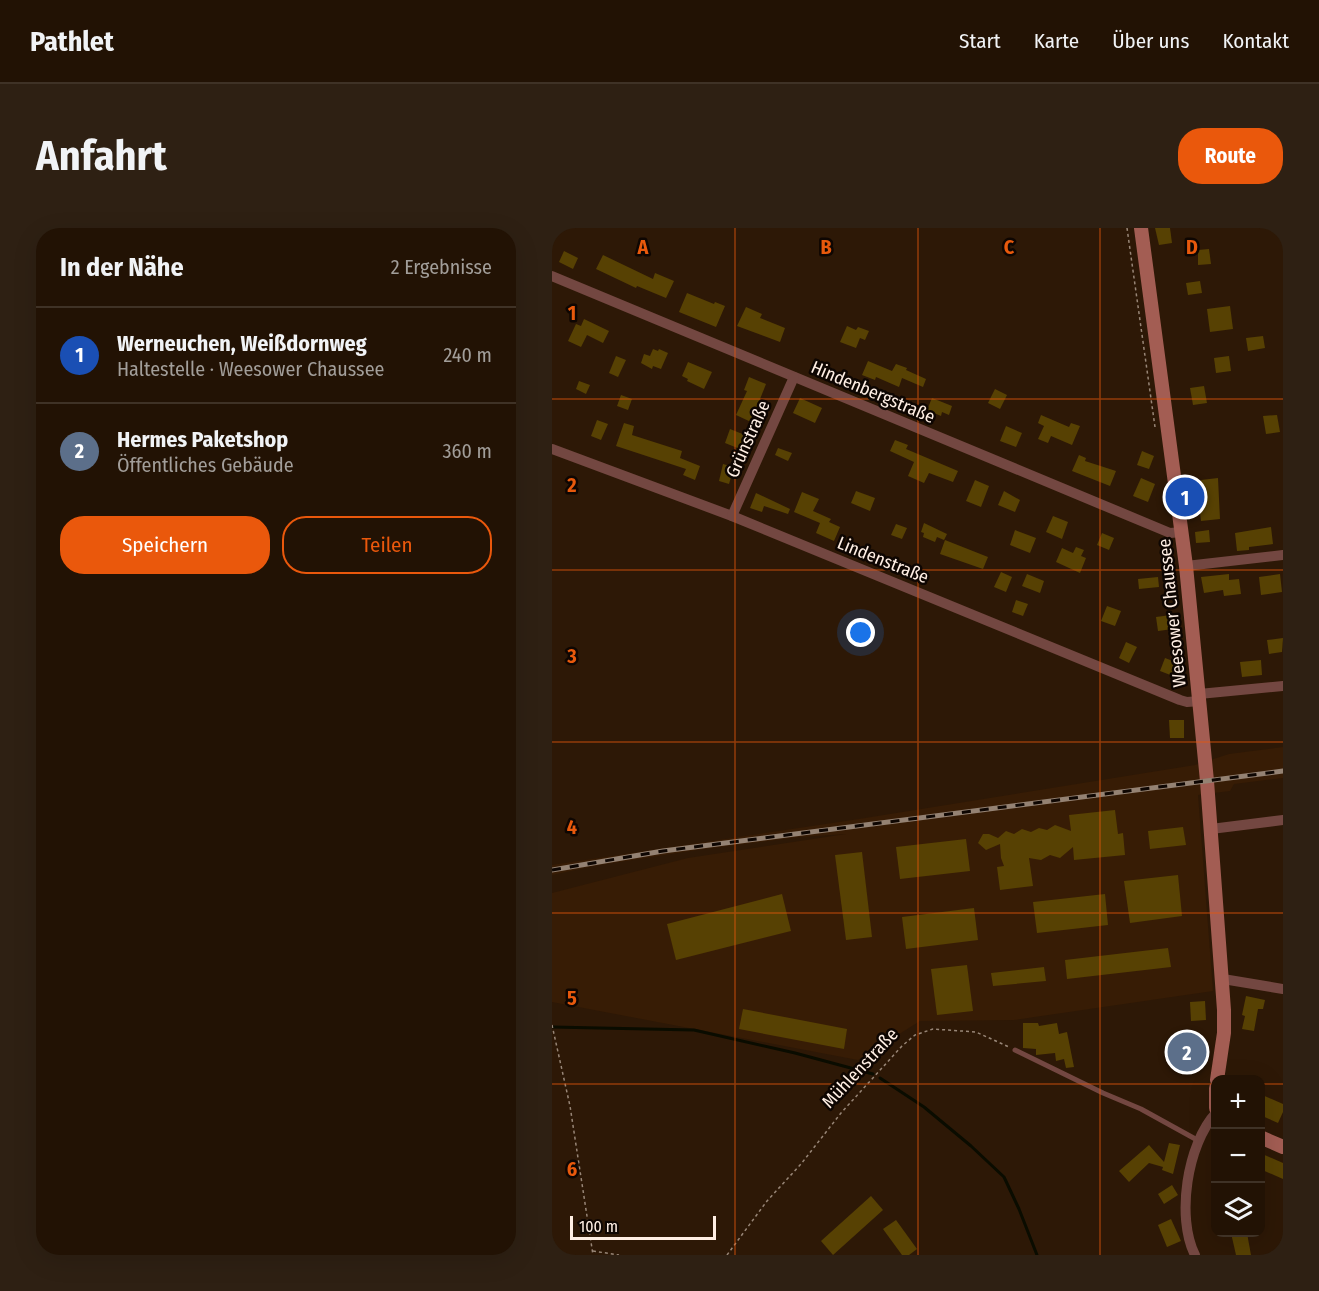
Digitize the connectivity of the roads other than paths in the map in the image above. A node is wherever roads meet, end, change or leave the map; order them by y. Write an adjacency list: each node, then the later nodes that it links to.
1 (1141, 228): 6 (main road, Weesower Chaussee)
2 (552, 276): 3 (street, Hindenbergstraße)
3 (794, 376): 5 (street, Grünstraße); 6 (street, Hindenbergstraße)
4 (552, 449): 5 (street, Lindenstraße)
5 (732, 516): 10 (street, Lindenstraße)
6 (1182, 532): 8 (main road, Weesower Chaussee)
7 (1283, 555): 8 (street)
8 (1186, 566): 10 (main road, Weesower Chaussee)
9 (1283, 686): 10 (street, Lindenstraße)
10 (1199, 698): 12 (main road, Weesower Chaussee)
11 (1283, 820): 12 (street)
12 (1211, 829): 13 (main road)
13 (1223, 979): 14 (street); 16 (main road)
14 (1283, 989)
15 (1015, 1050): 19 (lane)
16 (1218, 1075)
17 (1211, 1118): 19 (street)
18 (1265, 1139): 20 (main road)
19 (1199, 1141): 21 (street)
20 (1283, 1147)
21 (1195, 1255)

